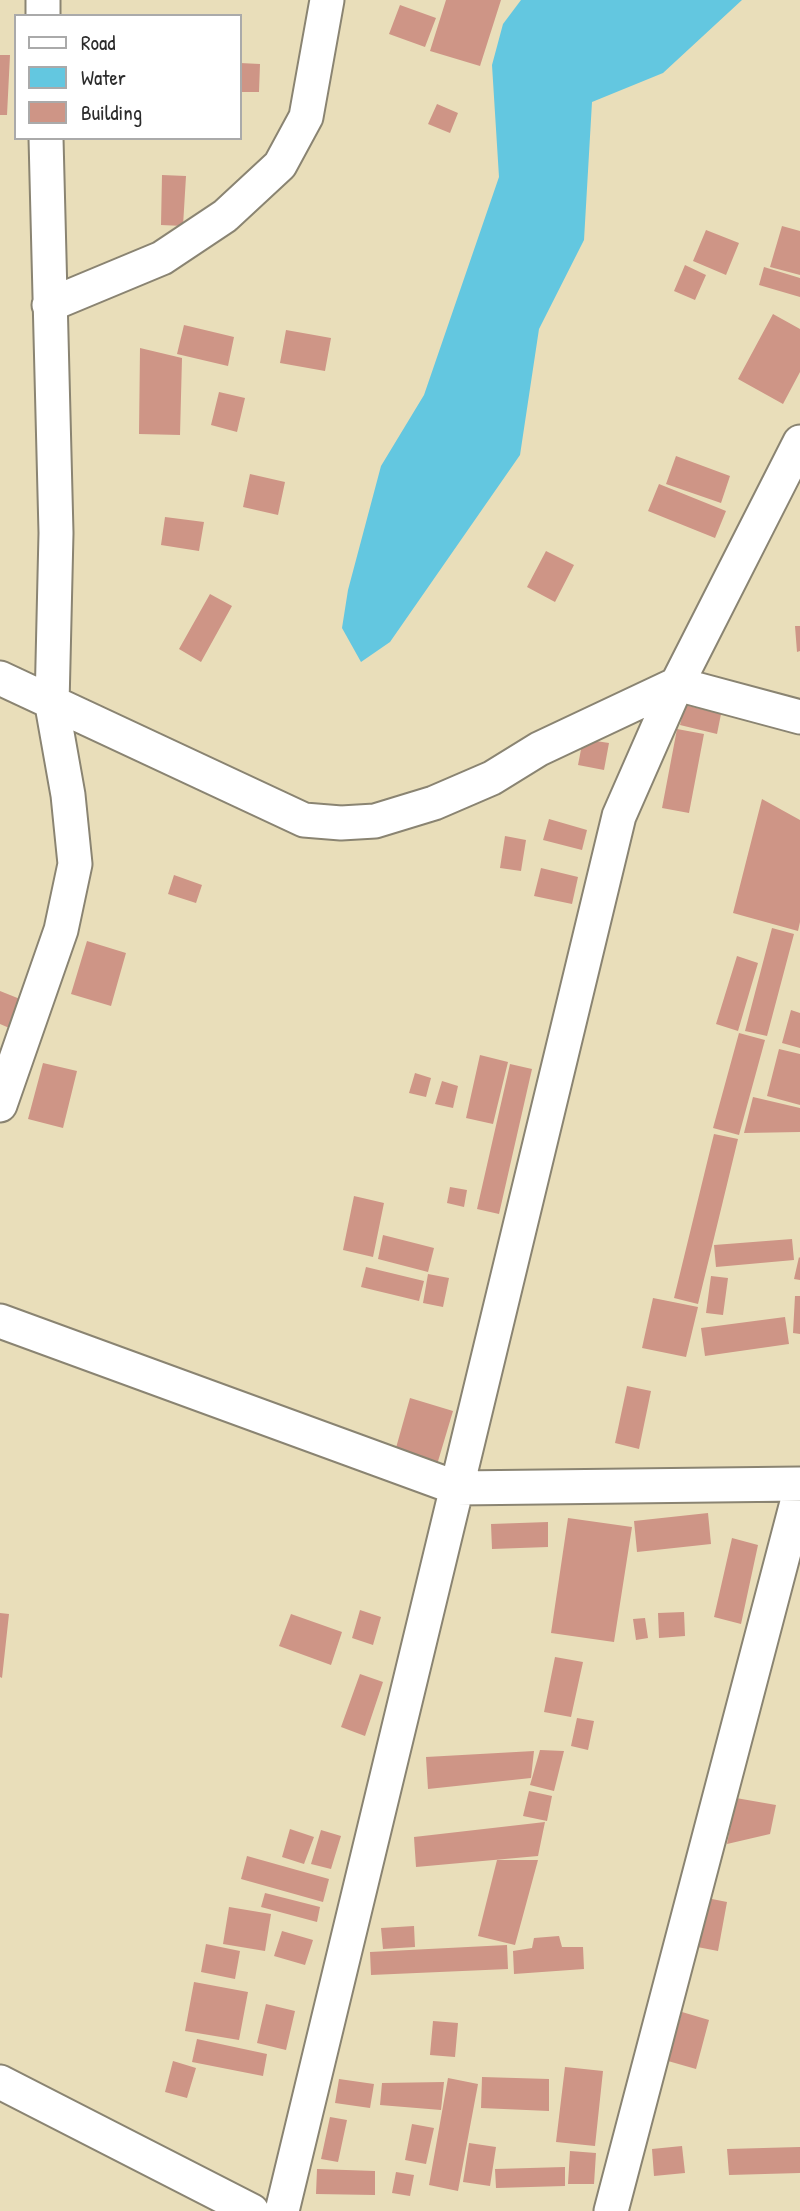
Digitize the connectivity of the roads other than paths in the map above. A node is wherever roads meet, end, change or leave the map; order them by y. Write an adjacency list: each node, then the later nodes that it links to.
1 (327, 0): 3 (street)
2 (46, 140): 3 (street)
3 (49, 305): 7 (street)
4 (800, 442): 6 (street)
5 (0, 678): 7 (street)
6 (677, 684): 7 (street); 8 (street); 12 (street)
7 (52, 705): 9 (street)
8 (800, 717)
9 (0, 1105)
10 (0, 1321): 12 (street)
11 (800, 1484): 12 (street)
12 (457, 1488): 16 (street)
13 (800, 1491): 17 (street)
14 (0, 2082): 15 (street)
15 (252, 2211)
16 (282, 2211)
17 (611, 2211)

